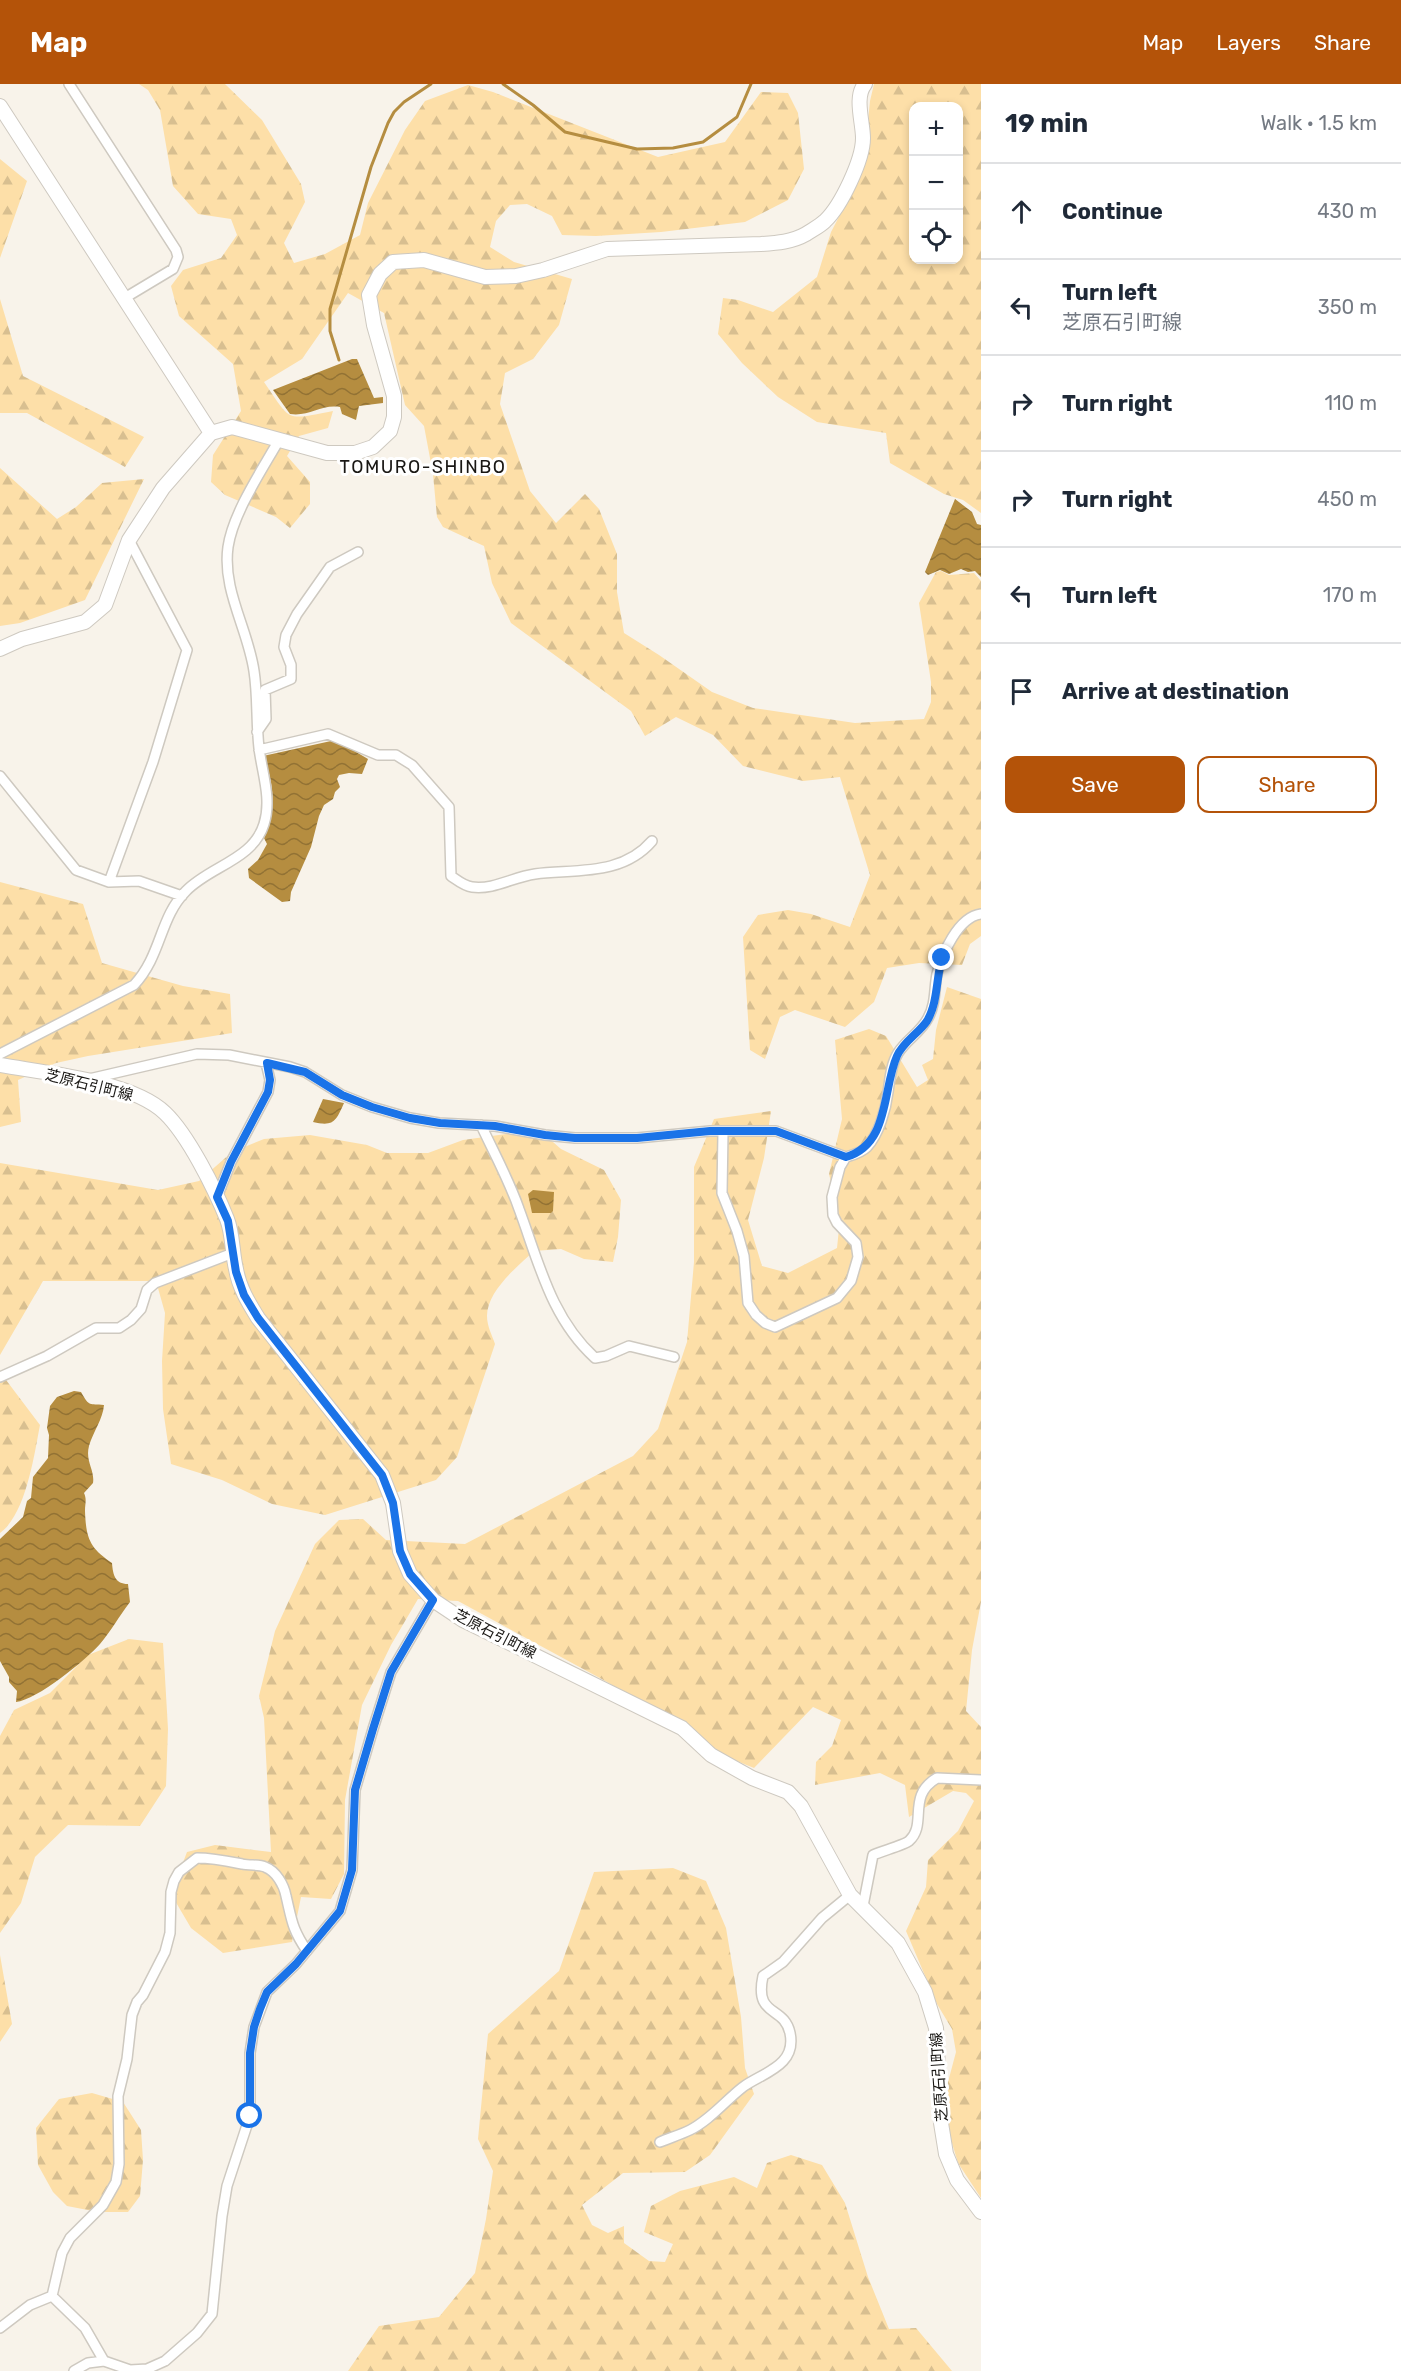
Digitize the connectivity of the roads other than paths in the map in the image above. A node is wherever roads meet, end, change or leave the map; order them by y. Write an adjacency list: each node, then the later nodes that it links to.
1 (69, 84): 4 (street)
2 (865, 84): 6 (street)
3 (0, 106): 4 (street)
4 (123, 299): 5 (street)
5 (211, 433): 6 (street); 7 (street)
6 (279, 440): 10 (street)
7 (129, 540): 9 (street); 14 (street)
8 (358, 552): 10 (street)
9 (0, 649)
10 (257, 732): 11 (street)
11 (259, 750): 13 (street); 15 (street)
12 (0, 776): 14 (street)
13 (652, 841)
14 (109, 882): 15 (street)
15 (182, 896): 17 (street)
16 (981, 914): 23 (street)
17 (0, 1054)
18 (267, 1063): 20 (street); 21 (street); 24 (street)
19 (0, 1065): 20 (street, 芝原石引町線)
20 (84, 1081): 24 (street, 芝原石引町線)
21 (481, 1125): 22 (street); 26 (street)
22 (723, 1132): 23 (street); 23 (street)
23 (846, 1157)
24 (217, 1197): 25 (street, 芝原石引町線)
25 (233, 1253): 27 (street); 28 (street, 芝原石引町線)
26 (674, 1357)
27 (0, 1377)
28 (433, 1600): 30 (street, 芝原石引町線); 32 (street)
29 (981, 1780): 31 (street)
30 (850, 1895): 31 (street, 芝原石引町線); 33 (street)
31 (863, 1906): 34 (street, 芝原石引町線)
32 (307, 1951): 35 (street); 37 (street)
33 (660, 2142)
34 (981, 2212)
35 (52, 2296): 36 (street); 37 (street)
36 (0, 2328)
37 (104, 2361): 38 (street)
38 (74, 2371)

